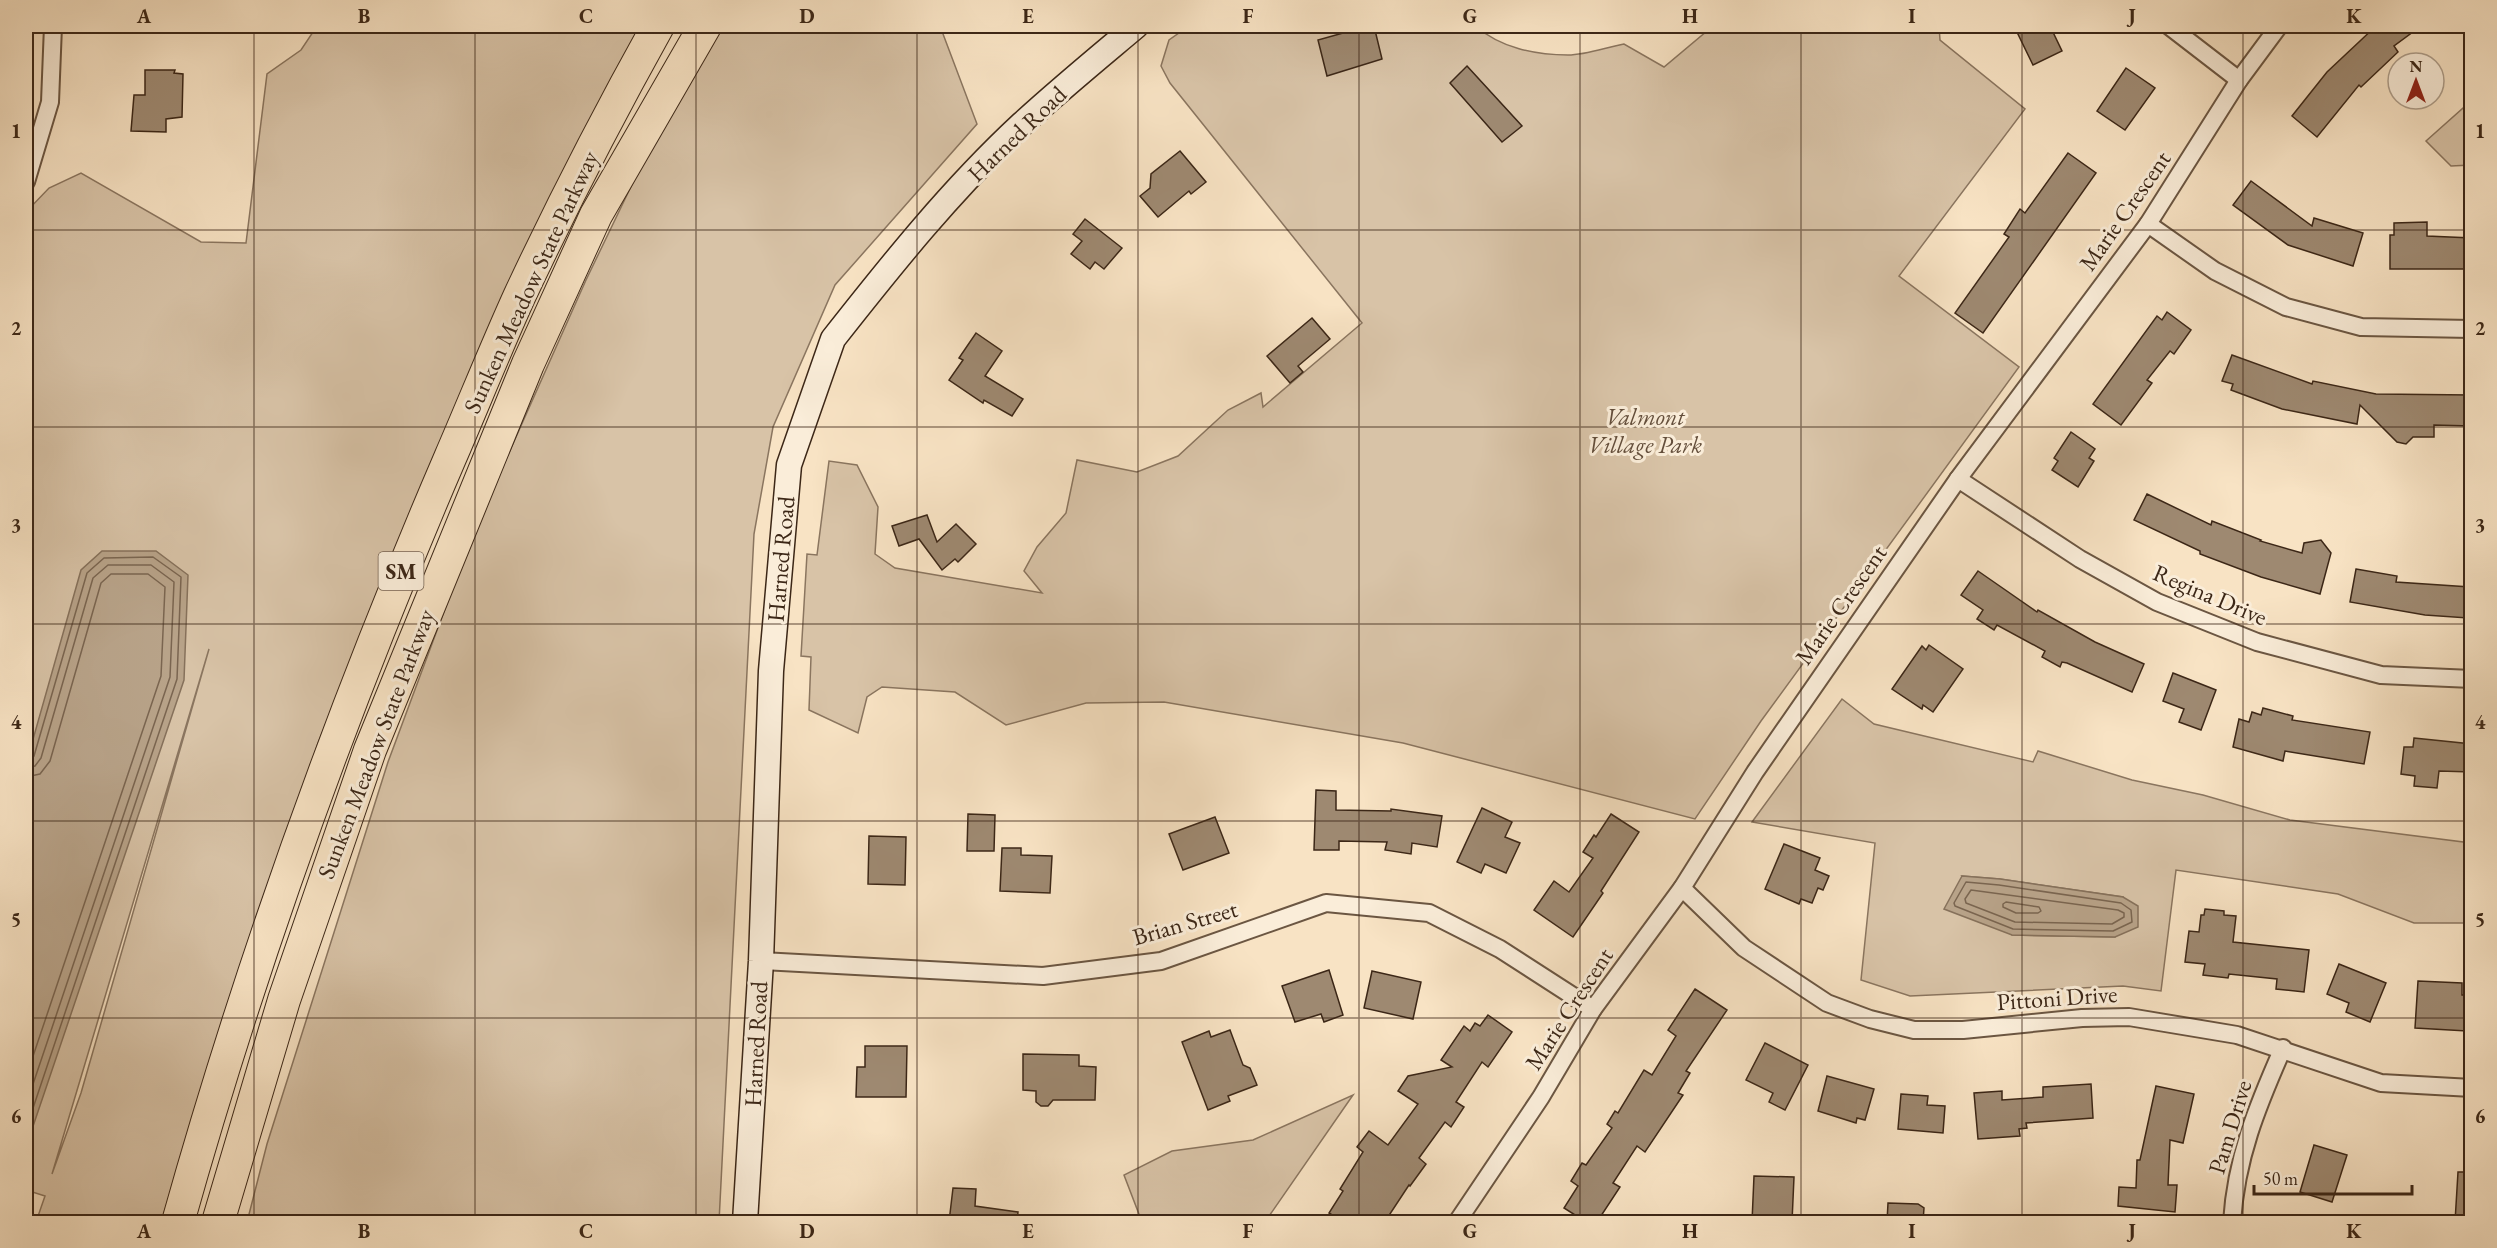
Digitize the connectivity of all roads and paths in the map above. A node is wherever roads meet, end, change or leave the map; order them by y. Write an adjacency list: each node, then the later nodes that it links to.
1 (53, 26): 8 (street)
2 (658, 26): 19 (highway, Sunken Meadow State Parkway / SM)
3 (705, 26): 20 (highway, Sunken Meadow State Parkway / SM)
4 (1136, 26): 14 (main road, Harned Road)
5 (2169, 26): 7 (street)
6 (2279, 26): 7 (street, Marie Crescent)
7 (2239, 80): 9 (street, Marie Crescent)
8 (26, 183)
9 (2148, 225): 10 (street); 11 (street, Marie Crescent)
10 (2472, 329)
11 (1958, 478): 12 (street, Regina Drive); 13 (street, Marie Crescent)
12 (2472, 679)
13 (1682, 888): 15 (street, Marie Crescent); 16 (street, Pittoni Drive)
14 (761, 961): 15 (street, Brian Street); 21 (main road, Harned Road)
15 (1593, 1009): 18 (street, Marie Crescent)
16 (2283, 1048): 17 (street, Pittoni Drive); 22 (street, Pam Drive)
17 (2472, 1088)
18 (1464, 1220)
19 (178, 1222)
20 (218, 1222)
21 (745, 1222)
22 (2232, 1222)

